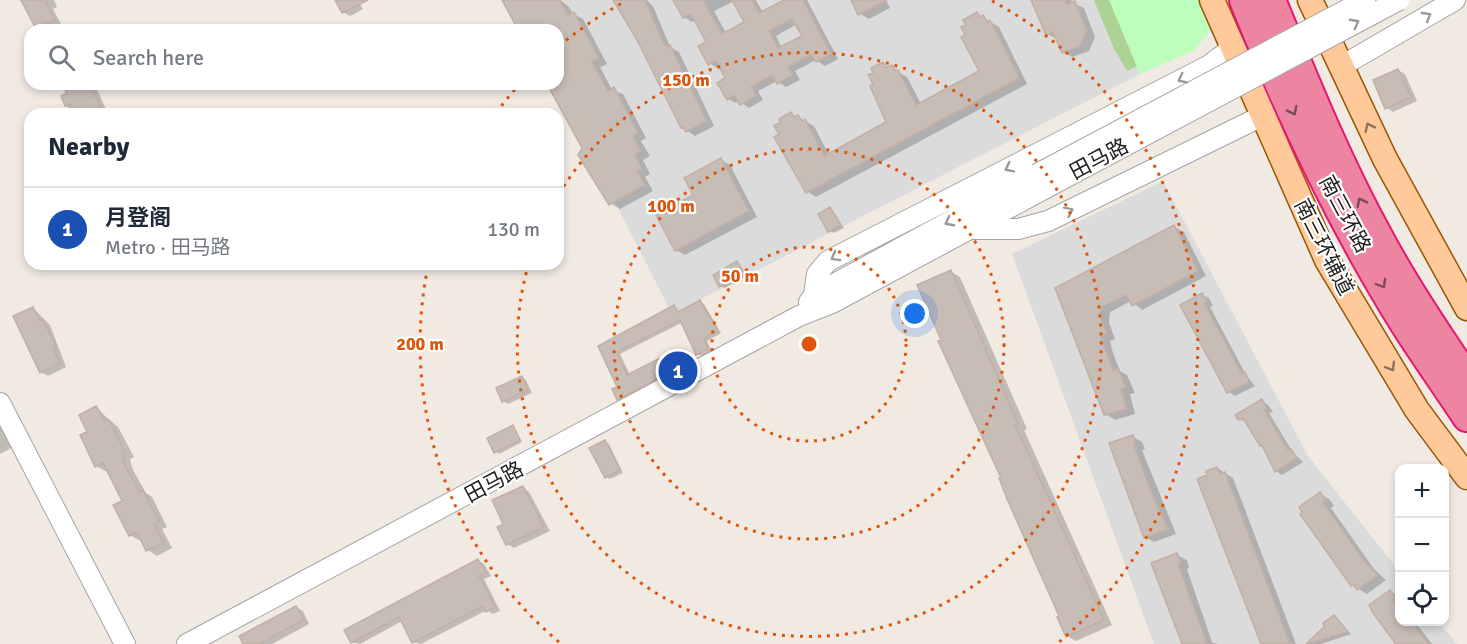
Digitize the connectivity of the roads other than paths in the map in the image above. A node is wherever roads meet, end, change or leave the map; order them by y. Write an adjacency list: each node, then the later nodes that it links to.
1 (1212, 0): 8 (main road, 南三环辅道)
2 (1244, 0): 18 (highway, 南三环路, one-way to 18)
3 (1271, 0): 16 (highway, 南三环路, one-way to 3)
4 (1365, 0): 11 (street, 田马路, bridge)
5 (1399, 0): 11 (street, 田马路, one-way to 5, bridge)
6 (1455, 0): 9 (street, one-way to 6)
7 (1312, 1): 9 (main road)
8 (1232, 48): 10 (main road, 南三环辅道); 13 (street, one-way to 13)
9 (1340, 67): 14 (main road, one-way to 9)
10 (1262, 116): 12 (street, one-way to 10); 19 (main road, 南三环辅道, one-way to 19)
11 (1041, 181): 12 (street, 田马路); 13 (street, 田马路, one-way to 13)
12 (972, 229): 15 (street, 田马路)
13 (814, 295): 15 (street, 田马路)
14 (1467, 308)
15 (799, 316): 21 (street, 田马路)
16 (1467, 378)
17 (0, 403): 20 (street)
18 (1467, 417)
19 (1467, 477)
20 (125, 644)
21 (187, 644)

